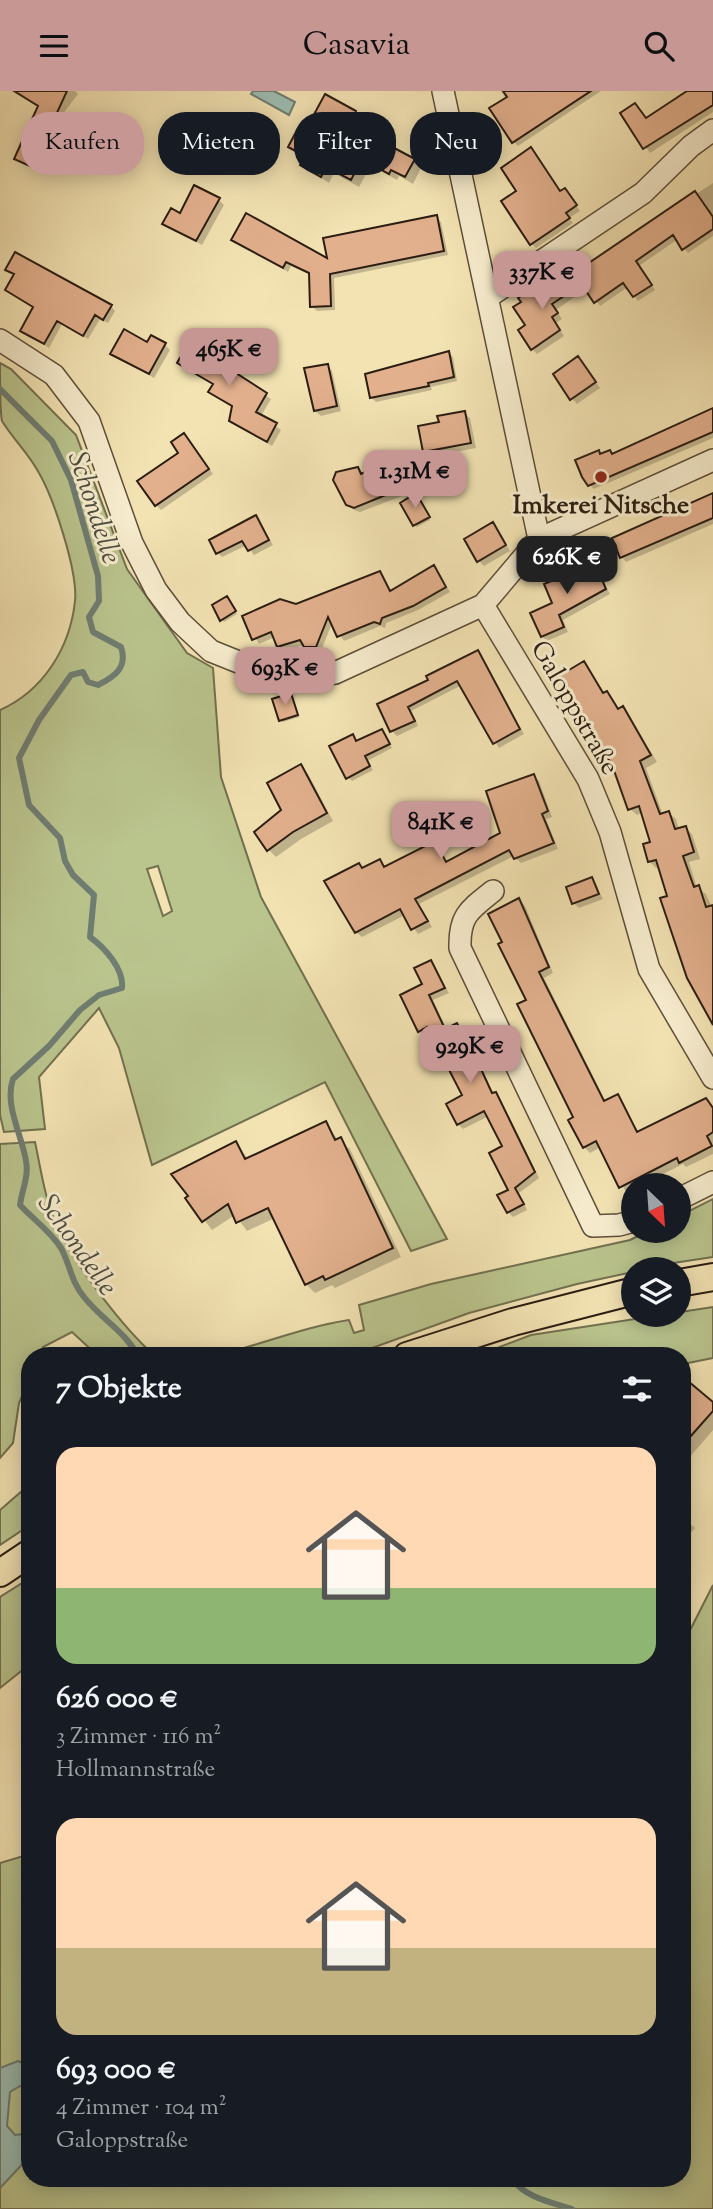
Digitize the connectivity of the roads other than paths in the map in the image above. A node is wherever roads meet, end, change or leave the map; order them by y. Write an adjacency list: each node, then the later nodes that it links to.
1 (443, 91): 3 (street)
2 (713, 130): 3 (street)
3 (488, 297): 6 (street)
4 (0, 339): 7 (street)
5 (713, 460): 6 (street)
6 (539, 539): 7 (street)
7 (484, 605): 9 (street, Galoppstraße)
8 (493, 891): 12 (street)
9 (713, 1078)
10 (713, 1182): 11 (street)
11 (691, 1193)
12 (621, 1224)
13 (713, 1277): 14 (main road)
14 (691, 1281)
15 (621, 1294): 16 (main road)
16 (435, 1347)
17 (21, 1559): 18 (main road)
18 (0, 1573)

